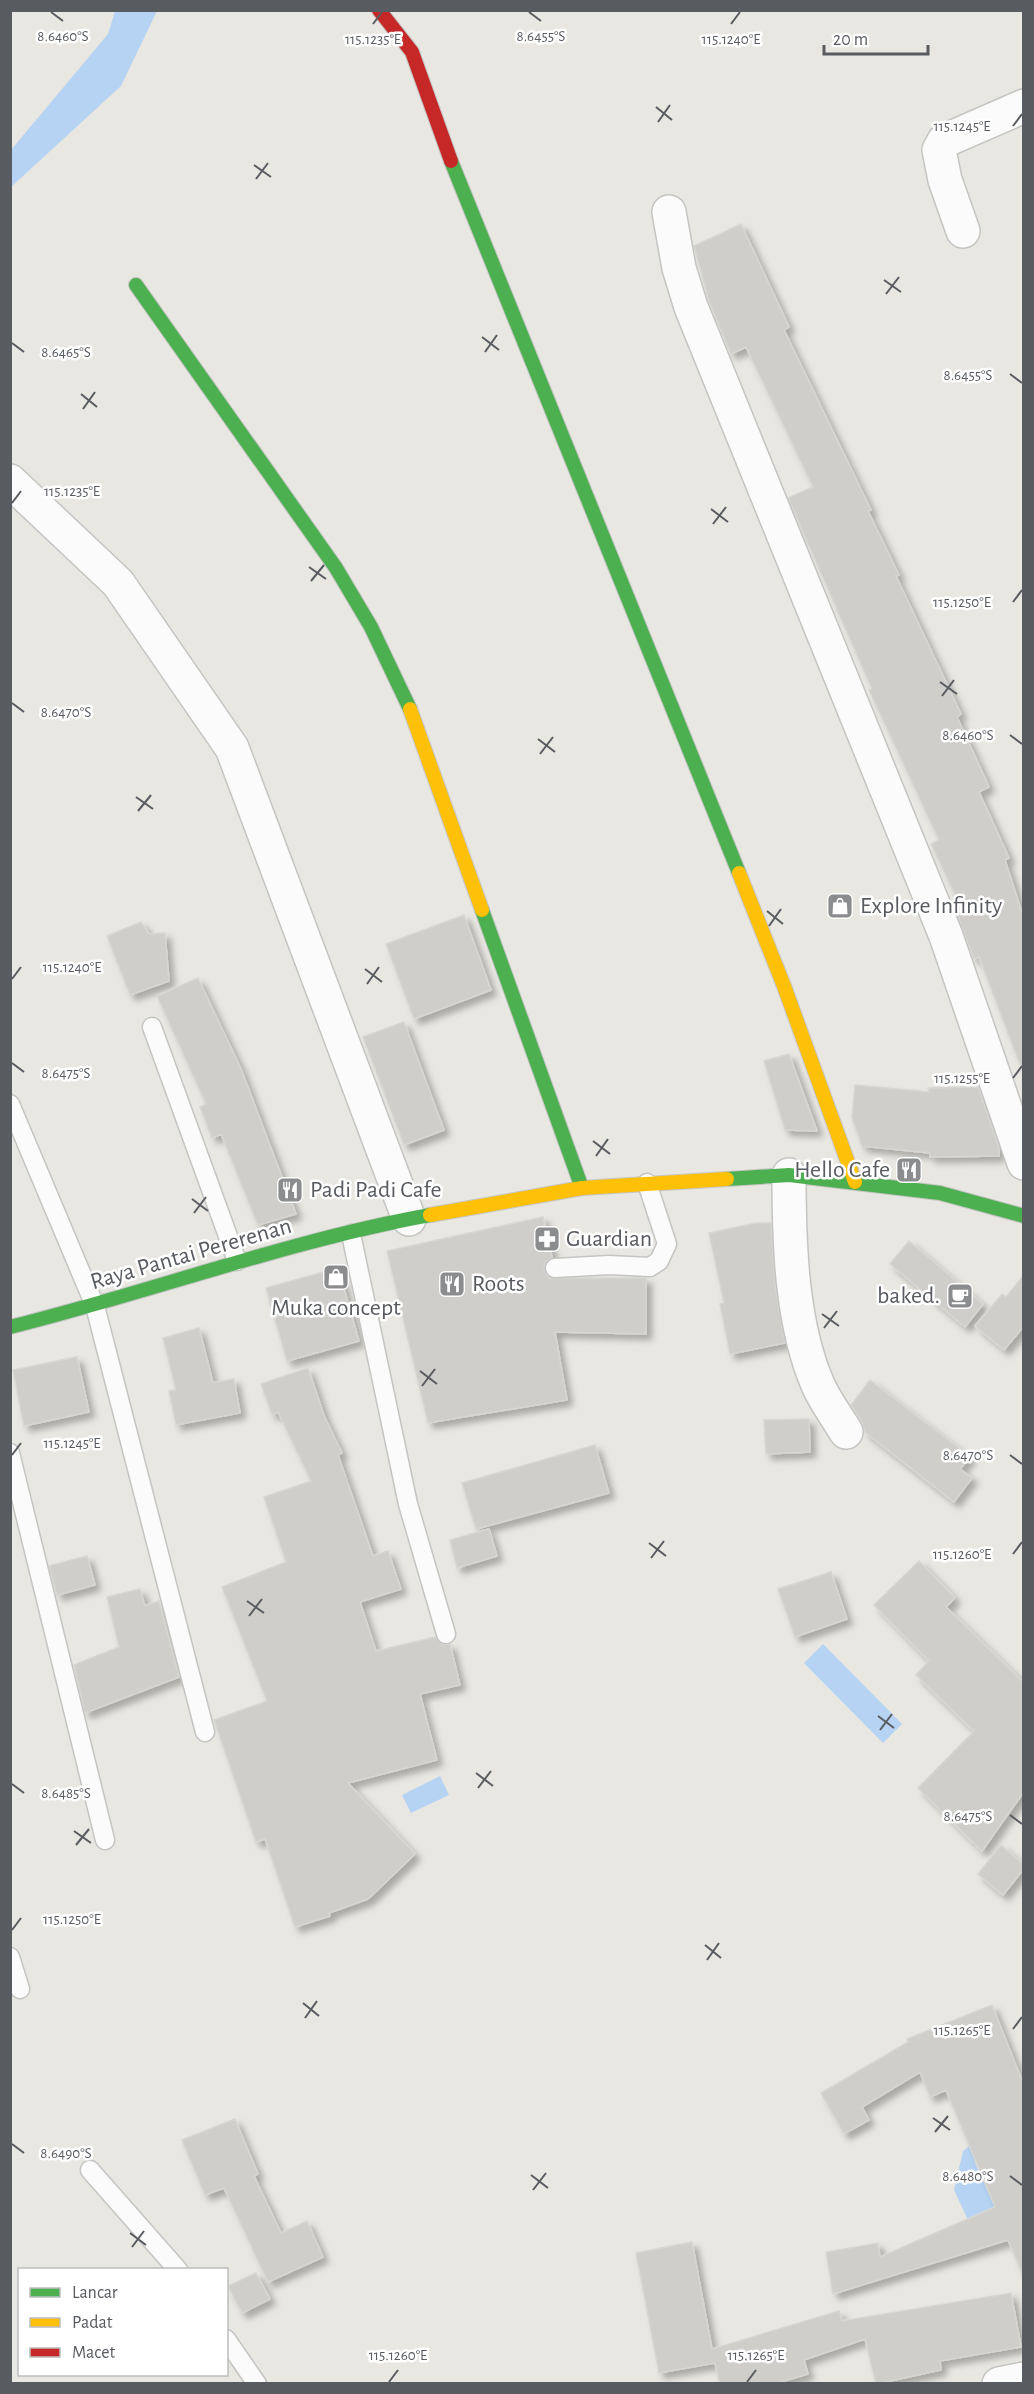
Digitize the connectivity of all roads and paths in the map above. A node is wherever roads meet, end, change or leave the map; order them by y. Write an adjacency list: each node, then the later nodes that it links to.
1 (379, 10): 11 (street)
2 (1023, 106): 4 (street)
3 (669, 212): 9 (street)
4 (963, 231)
5 (136, 285): 13 (street)
6 (10, 481): 15 (street)
7 (152, 1027): 17 (lane)
8 (10, 1104): 19 (lane)
9 (1023, 1163)
10 (789, 1175): 11 (street, Raya Pantai Pererenan); 12 (street, Raya Pantai Pererenan); 21 (street)
11 (855, 1182): 14 (street, Raya Pantai Pererenan)
12 (647, 1183): 13 (street, Raya Pantai Pererenan); 18 (lane)
13 (582, 1188): 15 (street, Raya Pantai Pererenan)
14 (1023, 1216)
15 (409, 1219): 16 (street, Raya Pantai Pererenan)
16 (351, 1234): 17 (street, Raya Pantai Pererenan); 23 (lane)
17 (237, 1261): 19 (street, Raya Pantai Pererenan)
18 (555, 1268)
19 (96, 1306): 20 (street, Raya Pantai Pererenan); 24 (lane)
20 (10, 1327)
21 (846, 1432)
22 (10, 1453): 25 (lane)
23 (446, 1634)
24 (205, 1732)
25 (105, 1840)
26 (10, 1957): 27 (lane)
27 (20, 1989)
28 (90, 2170): 29 (lane)
29 (175, 2268)
30 (228, 2342): 32 (lane)
31 (1023, 2379): 33 (street)
32 (257, 2384)
33 (999, 2384)

